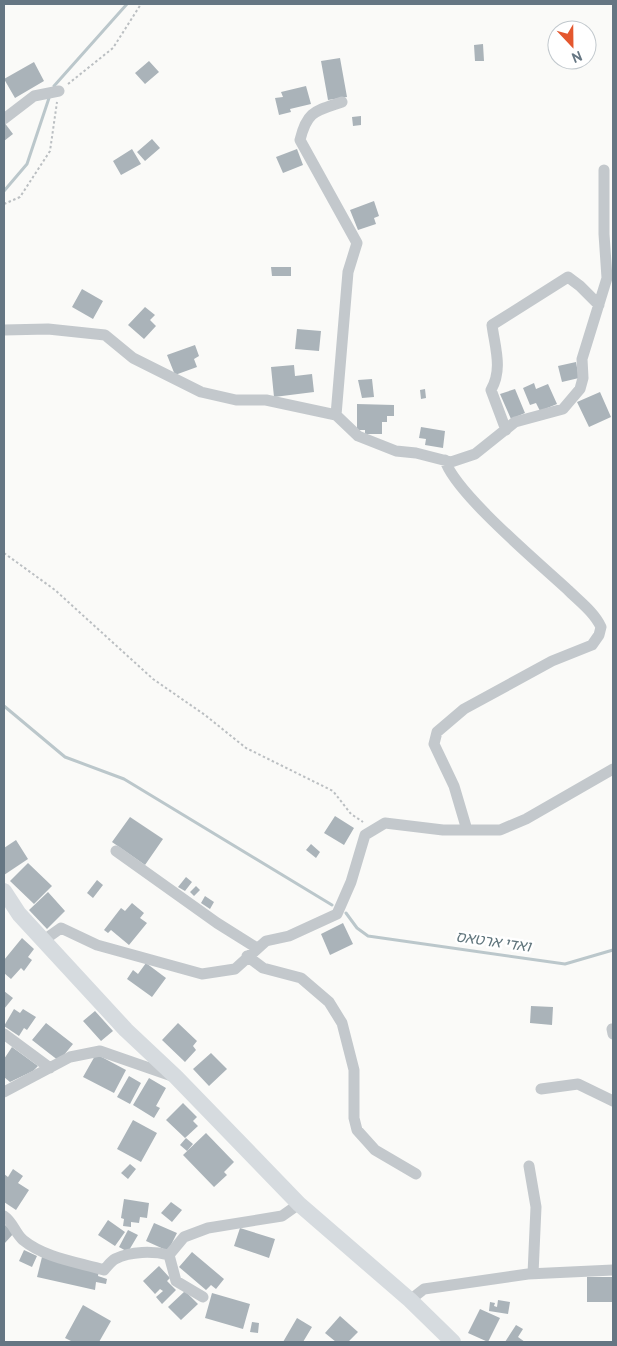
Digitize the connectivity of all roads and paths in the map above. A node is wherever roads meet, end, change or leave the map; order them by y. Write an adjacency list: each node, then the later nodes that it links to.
1 (141, 4): 2 (path)
2 (59, 91): 4 (street); 6 (path)
3 (342, 102): 9 (street)
4 (4, 119)
5 (604, 170): 7 (street)
6 (4, 204)
7 (599, 305): 10 (street); 10 (street)
8 (4, 330): 9 (street)
9 (336, 415): 11 (street)
10 (506, 430): 11 (street)
11 (445, 460): 15 (street)
12 (4, 552): 14 (path)
13 (613, 768): 15 (street)
14 (374, 830): 15 (street); 19 (street)
15 (467, 830)
16 (116, 851): 19 (street)
17 (4, 891): 18 (street)
18 (44, 940): 20 (street); 23 (street)
19 (257, 948): 20 (street)
20 (247, 956): 28 (street)
21 (4, 1034): 22 (street)
22 (50, 1068): 23 (street); 25 (street)
23 (176, 1078): 29 (street)
24 (541, 1090): 26 (street)
25 (4, 1092)
26 (613, 1101)
27 (529, 1166): 33 (street)
28 (416, 1174)
29 (298, 1204): 31 (street); 35 (street)
30 (4, 1216): 31 (street)
31 (170, 1255): 34 (street)
32 (613, 1270): 33 (street)
33 (533, 1274): 35 (street)
34 (203, 1297)
35 (410, 1300): 36 (street)
36 (453, 1342)

